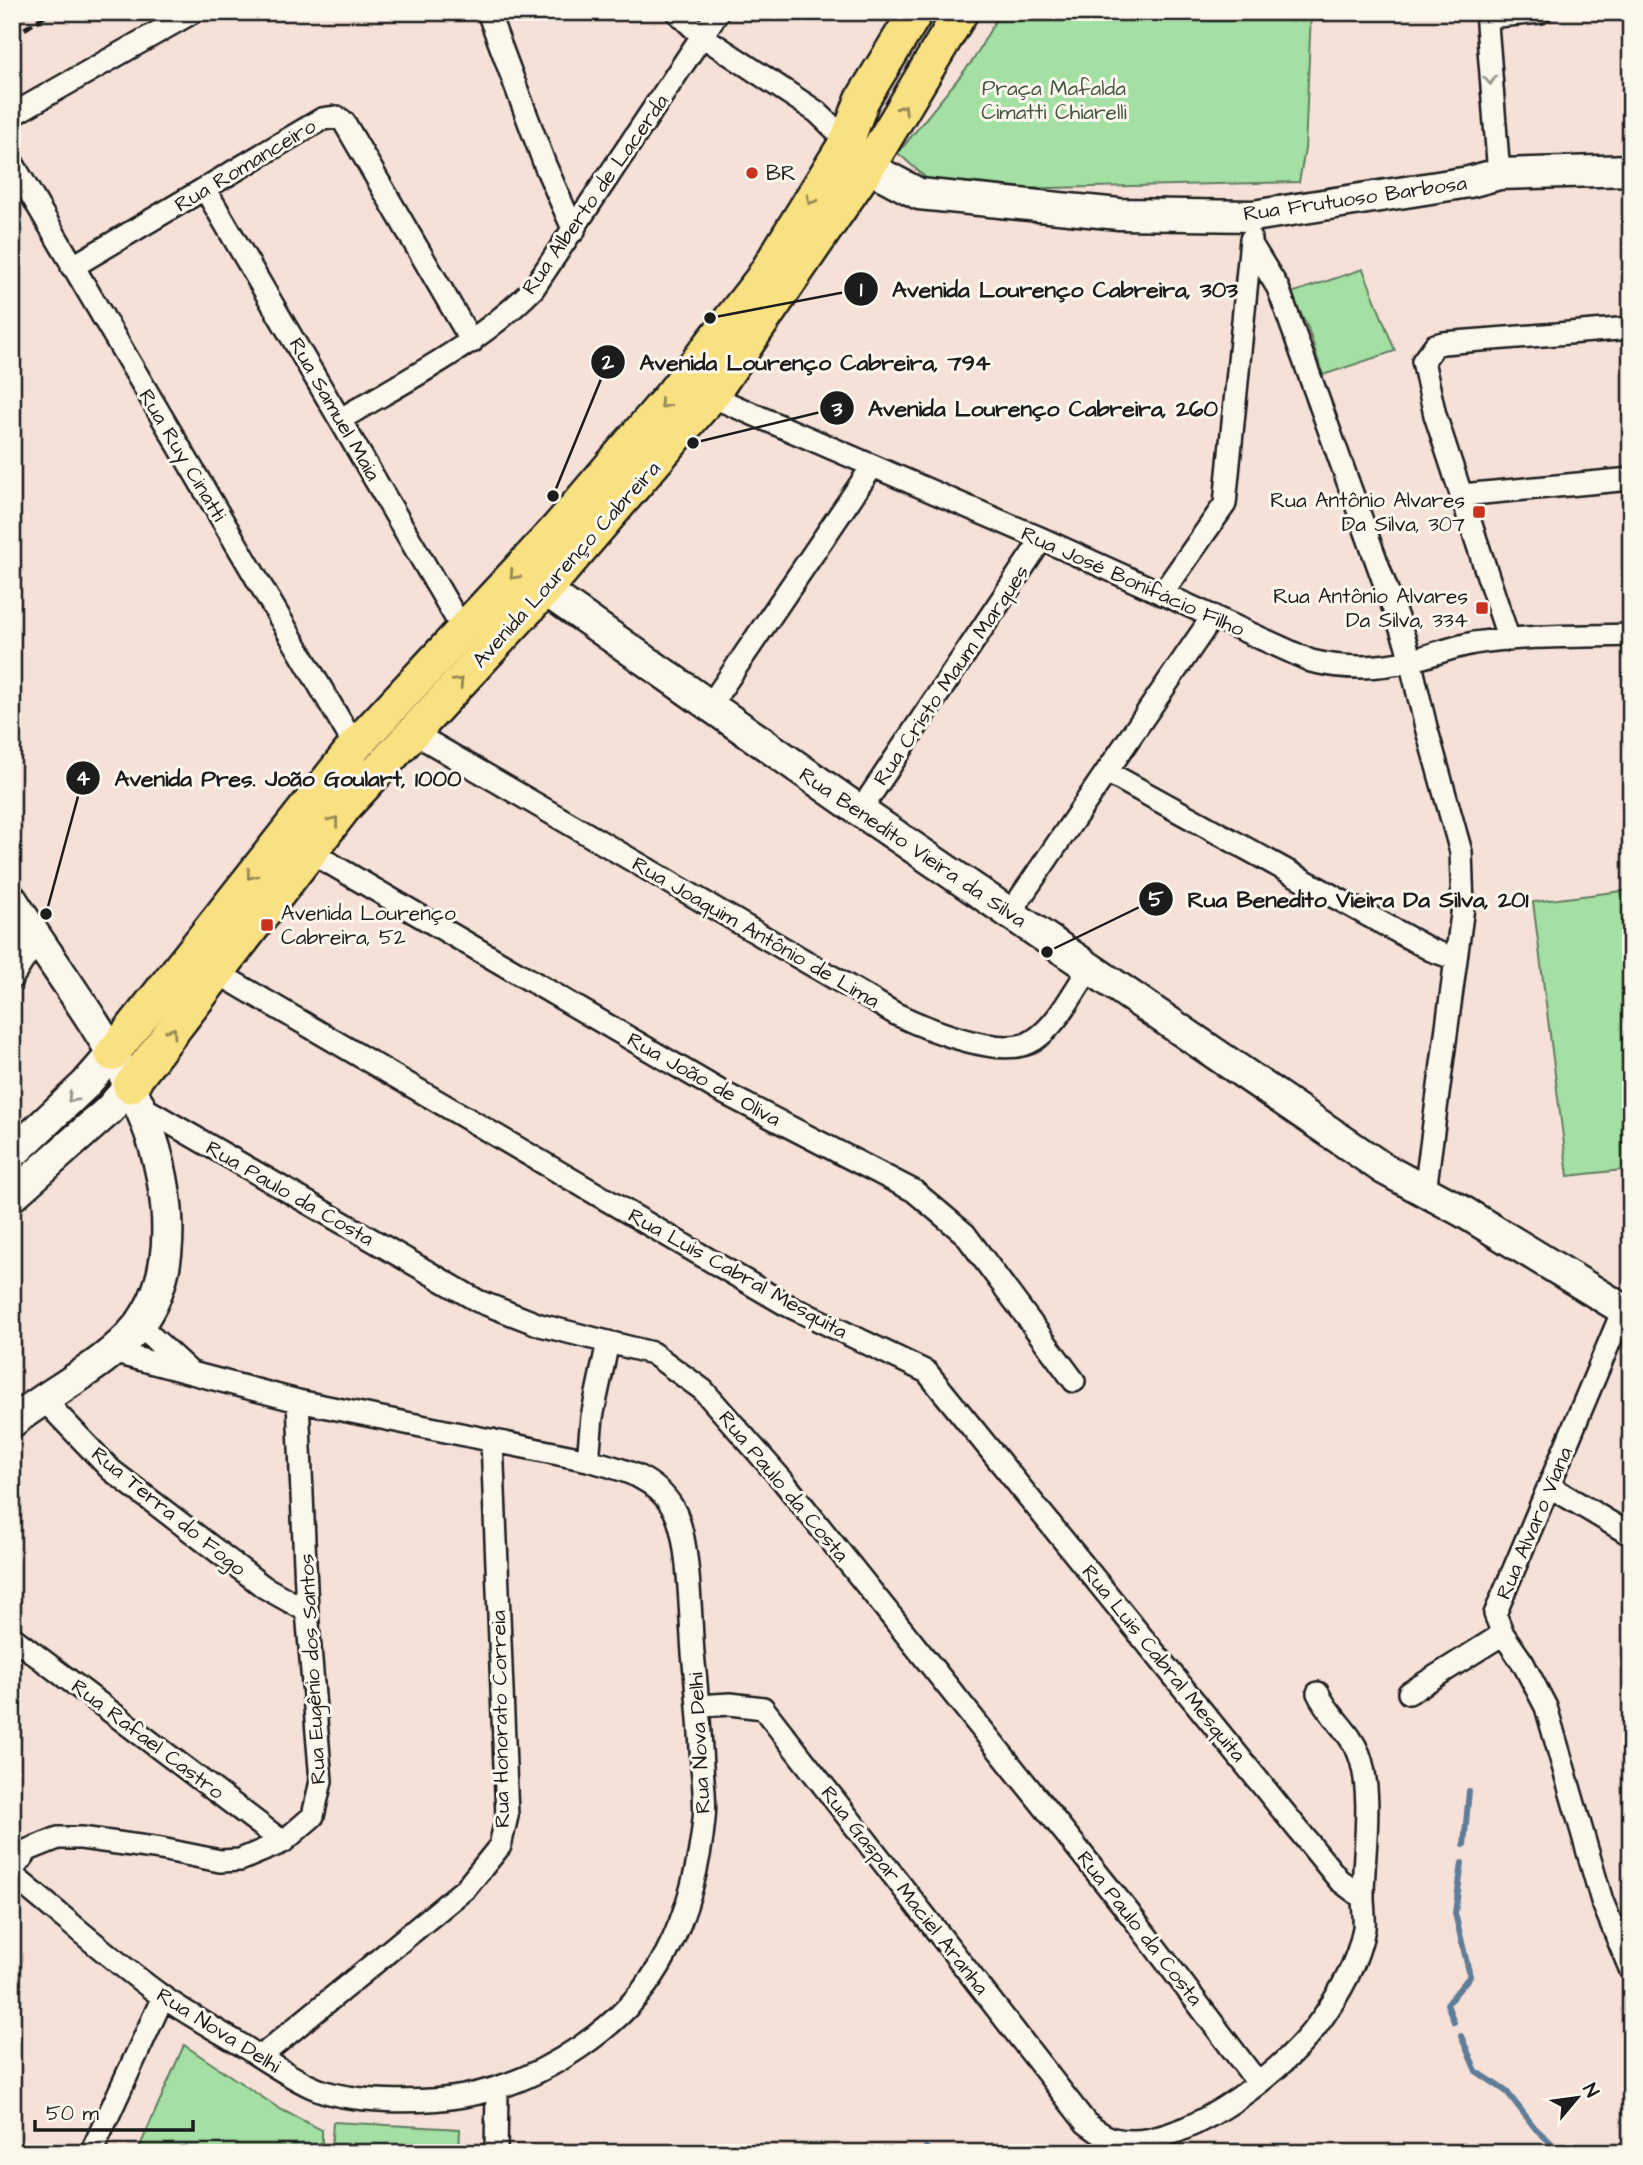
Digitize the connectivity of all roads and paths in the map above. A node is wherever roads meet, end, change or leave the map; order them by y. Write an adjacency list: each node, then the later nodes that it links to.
1 (192, 12): 10 (street)
2 (488, 12): 18 (street)
3 (677, 12): 9 (street)
4 (718, 12): 9 (street, Rua Alberto de Lacerda)
5 (916, 12): 11 (main road, Avenida Lourenço Cabreira)
6 (961, 12): 13 (main road, Avenida Lourenço Cabreira, one-way to 6)
7 (1541, 12): 8 (street)
8 (1486, 15): 15 (street, one-way to 15)
9 (702, 36): 11 (street); 18 (street, Rua Alberto de Lacerda)
10 (12, 115)
11 (847, 141): 13 (street, Rua Frutuoso Barbosa); 31 (main road, Avenida Lourenço Cabreira, one-way to 31)
12 (12, 162): 19 (street, Rua Ruy Cinatti)
13 (868, 167): 17 (street, Rua Frutuoso Barbosa); 22 (main road, Avenida Lourenço Cabreira)
14 (1631, 170): 15 (street, Rua Frutuoso Barbosa)
15 (1499, 174): 17 (street, Rua Frutuoso Barbosa)
16 (205, 189): 19 (street, Rua Romanceiro); 21 (street, Rua Romanceiro); 23 (street, Rua Samuel Maia)
17 (1252, 230): 29 (street); 34 (street)
18 (574, 231): 21 (street, Rua Alberto de Lacerda)
19 (72, 267): 37 (street, Rua Ruy Cinatti)
20 (1631, 328): 26 (street)
21 (472, 342): 23 (street, Rua Alberto de Lacerda)
22 (711, 396): 24 (street, Rua José Bonifácio Filho); 28 (main road, Avenida Lourenço Cabreira)
23 (341, 419): 31 (street, Rua Samuel Maia)
24 (872, 467): 27 (street, Rua José Bonifácio Filho); 35 (street)
25 (1631, 479): 26 (street)
26 (1462, 495): 33 (street)
27 (1042, 539): 29 (street, Rua José Bonifácio Filho); 39 (street, Rua Cristo Maum Marques)
28 (545, 590): 35 (street, Rua Benedito Vieira da Silva); 36 (main road, Avenida Lourenço Cabreira, one-way to 28)
29 (1162, 594): 30 (street, Rua José Bonifácio Filho)
30 (1213, 616): 34 (street, Rua José Bonifácio Filho); 38 (street)
31 (463, 630): 37 (main road, Avenida Lourenço Cabreira)
32 (1631, 635): 33 (street, Rua José Bonifácio Filho)
33 (1509, 640): 34 (street, Rua José Bonifácio Filho)
34 (1412, 660): 45 (street)
35 (709, 707): 39 (street, Rua Benedito Vieira da Silva)
36 (412, 732): 41 (main road, Avenida Lourenço Cabreira, one-way to 36); 46 (street, Rua Joaquim Antônio de Lima)
37 (355, 746): 40 (main road, Avenida Lourenço Cabreira)
38 (1107, 772): 43 (street); 45 (street)
39 (860, 811): 43 (street, Rua Benedito Vieira da Silva)
40 (283, 834): 41 (street, Rua João de Oliva); 49 (main road, Avenida Lourenço Cabreira, one-way to 49)
41 (310, 852): 47 (main road, Avenida Lourenço Cabreira); 59 (street, Rua João de Oliva)
42 (12, 900): 44 (street)
43 (1010, 913): 46 (street, Rua Benedito Vieira da Silva)
44 (37, 939): 48 (street); 49 (street)
45 (1456, 959): 52 (street)
46 (1090, 968): 52 (street, Rua Benedito Vieira da Silva)
47 (216, 972): 50 (main road, Avenida Lourenço Cabreira, one-way to 47); 75 (street, Rua Luis Cabral Mesquita)
48 (12, 978)
49 (112, 1054): 50 (street); 51 (street, one-way to 51)
50 (134, 1096): 53 (street); 55 (street); 56 (street, Rua Paulo da Costa)
51 (12, 1154)
52 (1425, 1191): 54 (street, Rua Benedito Vieira da Silva)
53 (12, 1196)
54 (1627, 1312): 65 (street, Rua Alvaro Viana)
55 (139, 1325): 57 (street); 58 (street, Rua Nova Delhi)
56 (608, 1342): 64 (street); 79 (street, Rua Paulo da Costa)
57 (112, 1352): 58 (street, Rua Nova Delhi); 60 (street)
58 (194, 1376): 61 (street, Rua Nova Delhi)
59 (1074, 1381)
60 (42, 1398): 62 (street); 67 (street, Rua Terra do Fogo)
61 (298, 1401): 63 (street, Rua Nova Delhi); 67 (street, Rua Eugênio dos Santos)
62 (12, 1422)
63 (492, 1440): 64 (street, Rua Nova Delhi); 78 (street, Rua Honorato Correia)
64 (588, 1460): 72 (street, Rua Nova Delhi)
65 (1549, 1486): 66 (street); 68 (street, Rua Alvaro Viana)
66 (1631, 1535)
67 (307, 1611): 73 (street, Rua Eugênio dos Santos)
68 (1503, 1634): 71 (street); 76 (street)
69 (12, 1637): 73 (street, Rua Rafael Castro)
70 (1318, 1693): 75 (street)
71 (1409, 1693)
72 (698, 1706): 79 (street, Rua Gaspar Maciel Aranha); 80 (street, Rua Nova Delhi)
73 (283, 1842): 74 (street, Rua Eugênio dos Santos)
74 (12, 1873): 77 (street, Rua Nova Delhi)
75 (1363, 1898): 79 (street)
76 (1631, 1971)
77 (163, 1997): 78 (street, Rua Nova Delhi); 81 (street)
78 (260, 2057): 80 (street, Rua Nova Delhi)
79 (1258, 2083)
80 (497, 2090): 82 (street)
81 (91, 2153)
82 (496, 2153)

